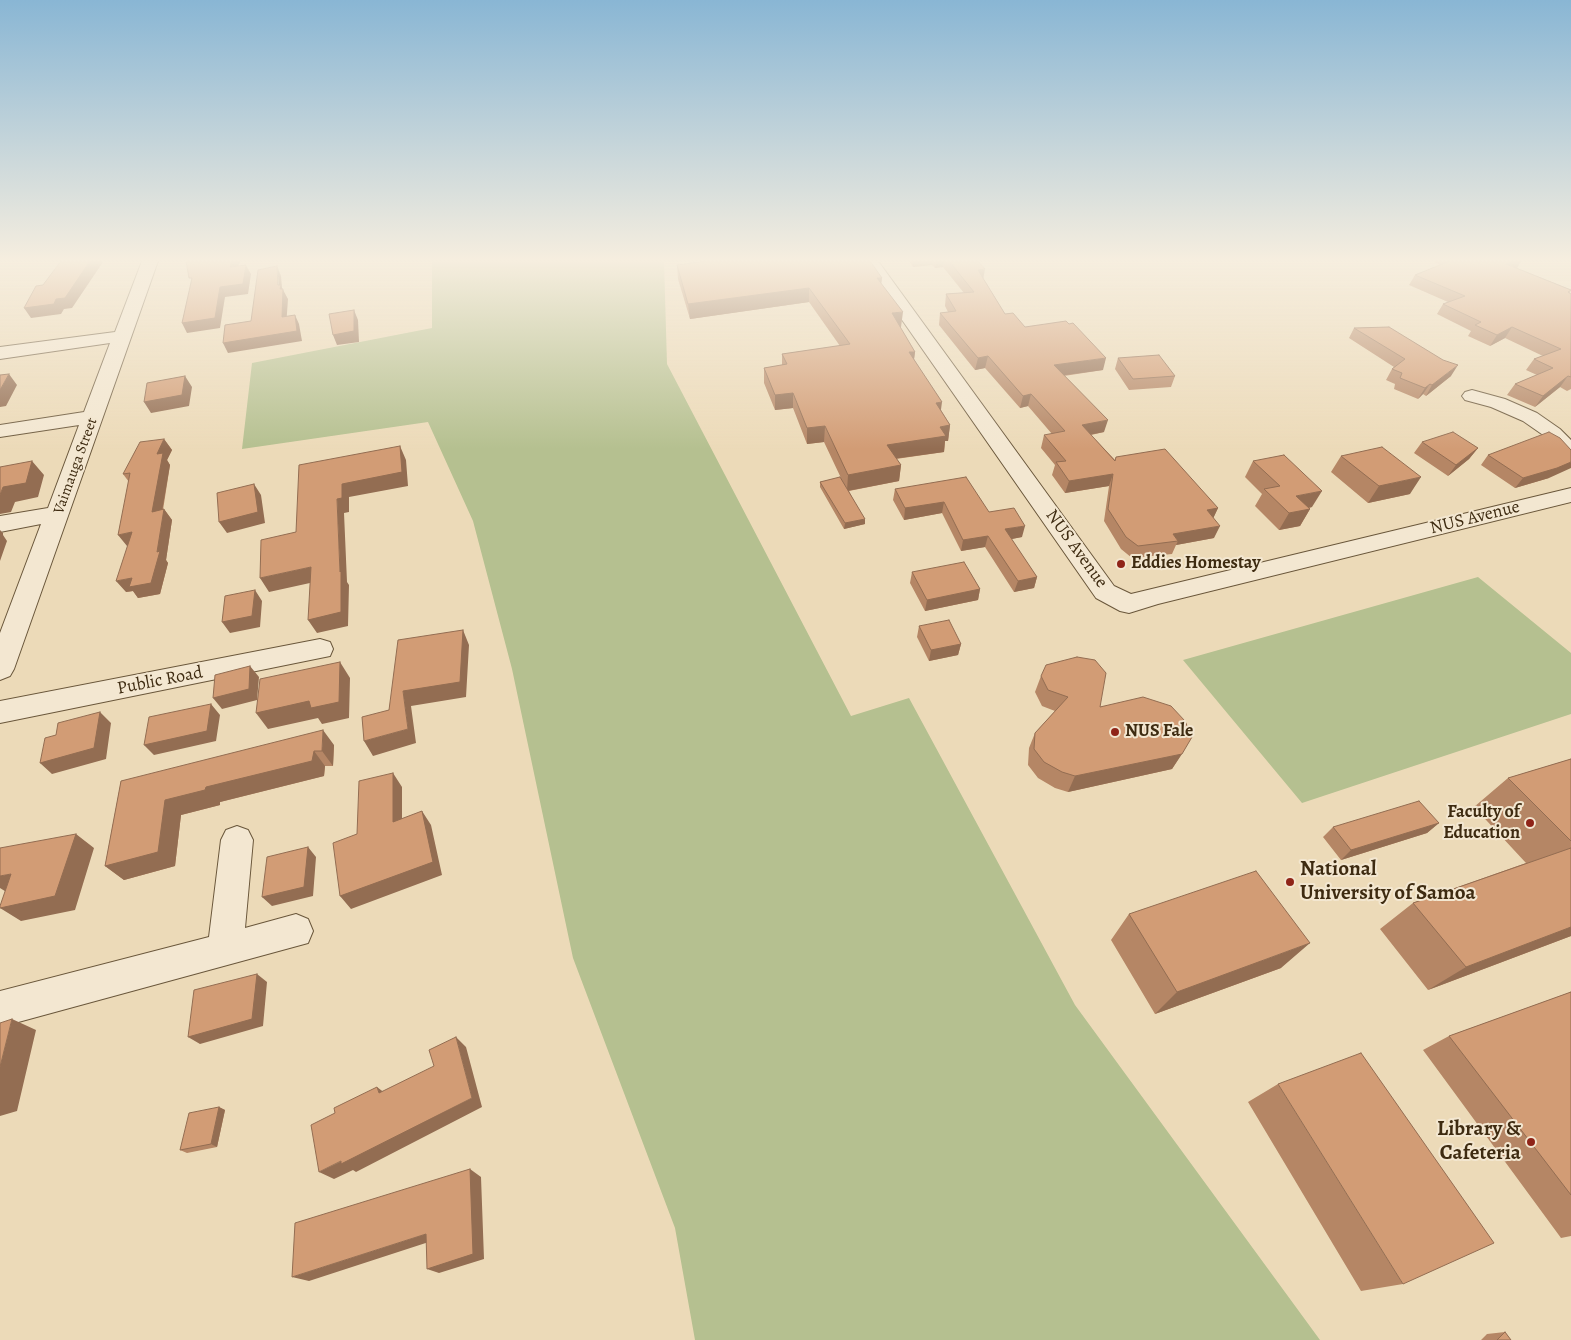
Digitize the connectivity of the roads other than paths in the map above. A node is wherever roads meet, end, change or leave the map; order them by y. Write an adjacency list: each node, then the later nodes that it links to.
1 (128, 324): 3 (street, Vaimauga Street)
2 (914, 324): 9 (street, NUS Avenue)
3 (124, 336): 4 (street); 6 (street, Vaimauga Street)
4 (0, 354)
5 (1472, 396): 8 (street)
6 (94, 417): 7 (street); 10 (street, Vaimauga Street)
7 (0, 431)
8 (1571, 453)
9 (1571, 495)
10 (58, 514): 11 (street); 13 (street, Vaimauga Street)
11 (0, 524)
12 (320, 650): 14 (street, Public Road)
13 (0, 670)
14 (0, 712)
15 (237, 840): 17 (street)
16 (296, 931): 17 (street)
17 (225, 950): 18 (street)
18 (0, 1009)

